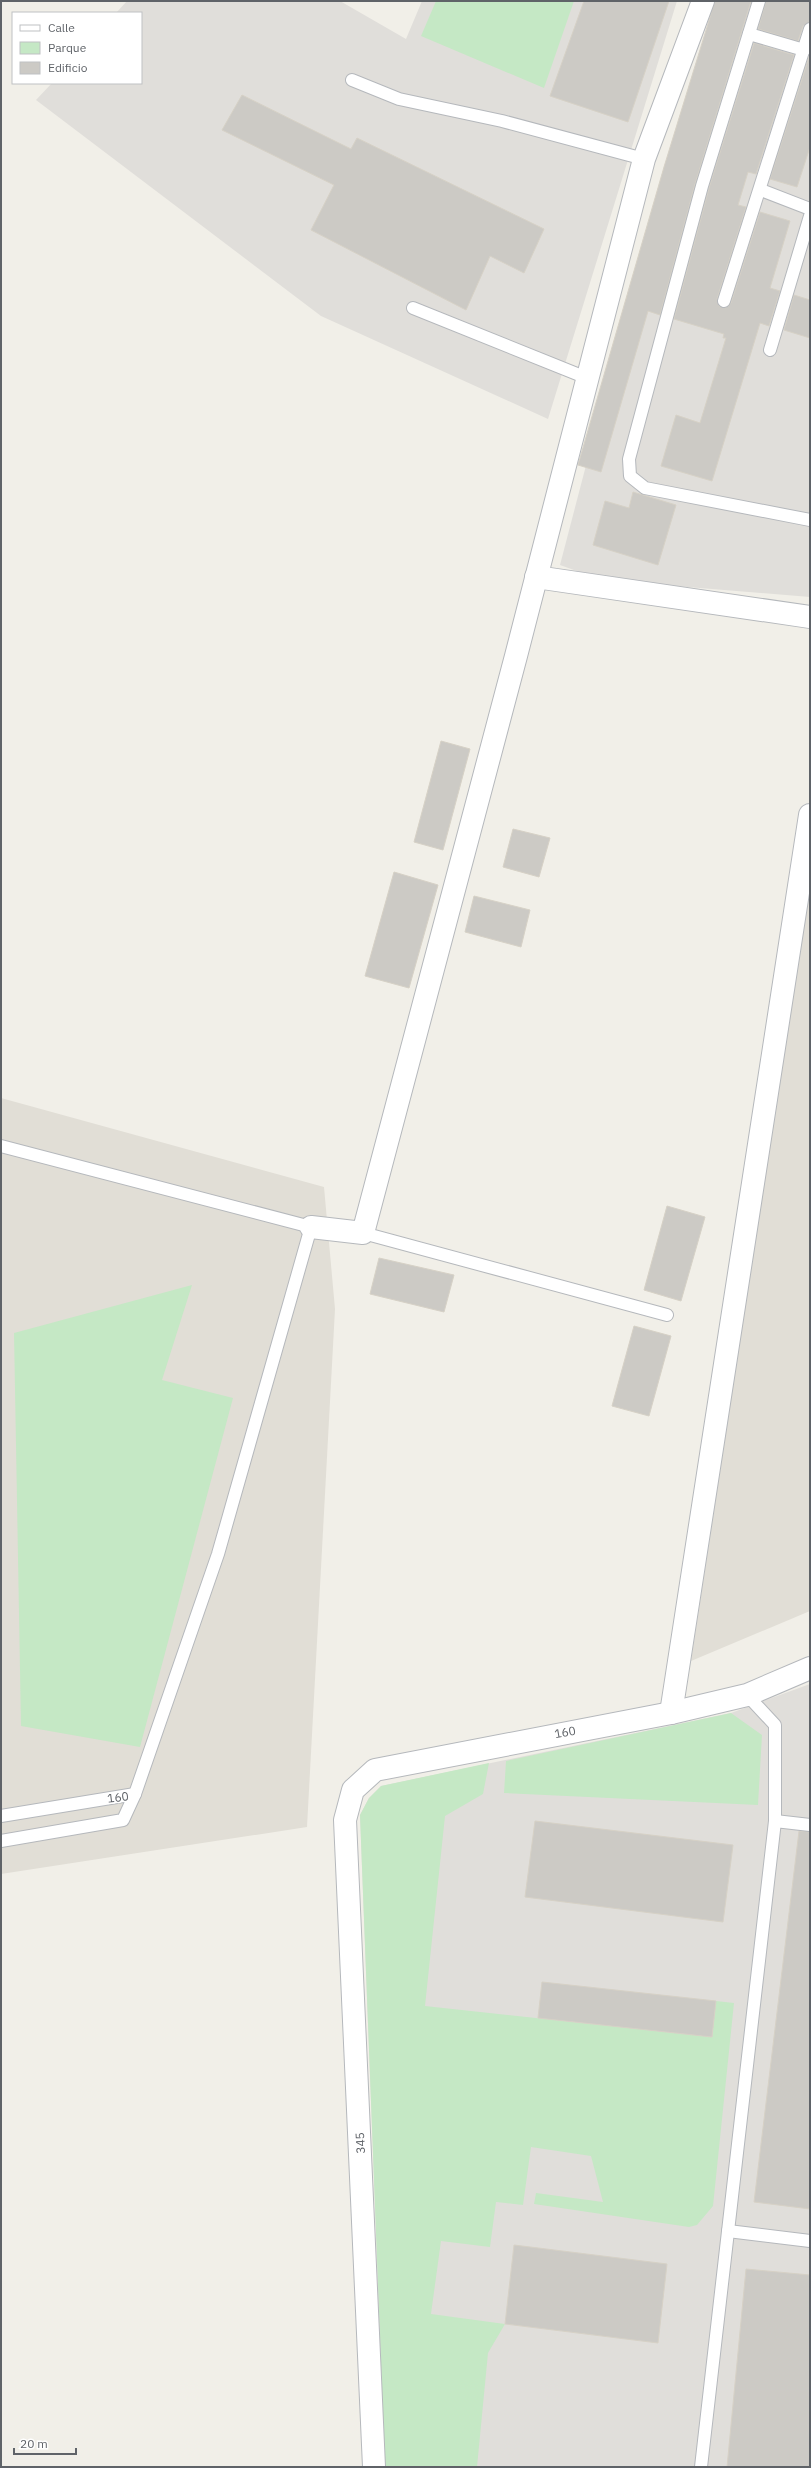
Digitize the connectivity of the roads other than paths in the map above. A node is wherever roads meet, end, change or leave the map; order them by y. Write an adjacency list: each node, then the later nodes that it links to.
1 (703, 1): 7 (street)
2 (759, 1): 4 (lane)
3 (810, 29): 5 (lane)
4 (749, 34): 5 (lane); 15 (lane)
5 (804, 50): 8 (lane)
6 (352, 80): 7 (lane)
7 (644, 159): 14 (street)
8 (761, 190): 9 (lane); 11 (lane)
9 (810, 209)
10 (810, 216): 13 (lane)
11 (724, 301)
12 (413, 308): 14 (lane)
13 (770, 350)
14 (588, 378): 16 (street)
15 (810, 520)
16 (536, 577): 17 (street); 21 (street)
17 (810, 617)
18 (810, 815): 25 (street)
19 (1, 1146): 20 (lane)
20 (311, 1227): 21 (street); 26 (lane)
21 (363, 1233): 22 (lane)
22 (667, 1315)
23 (810, 1668): 24 (street, 160)
24 (747, 1695): 25 (street, 160); 29 (lane)
25 (671, 1713): 28 (street, 160)
26 (134, 1794): 27 (lane, 160); 31 (lane, 160)
27 (1, 1816)
28 (345, 1820): 34 (street, 345)
29 (775, 1821): 30 (lane); 32 (lane)
30 (810, 1825)
31 (1, 1841)
32 (728, 2231): 33 (lane); 35 (lane)
33 (810, 2241)
34 (374, 2467)
35 (701, 2467)

